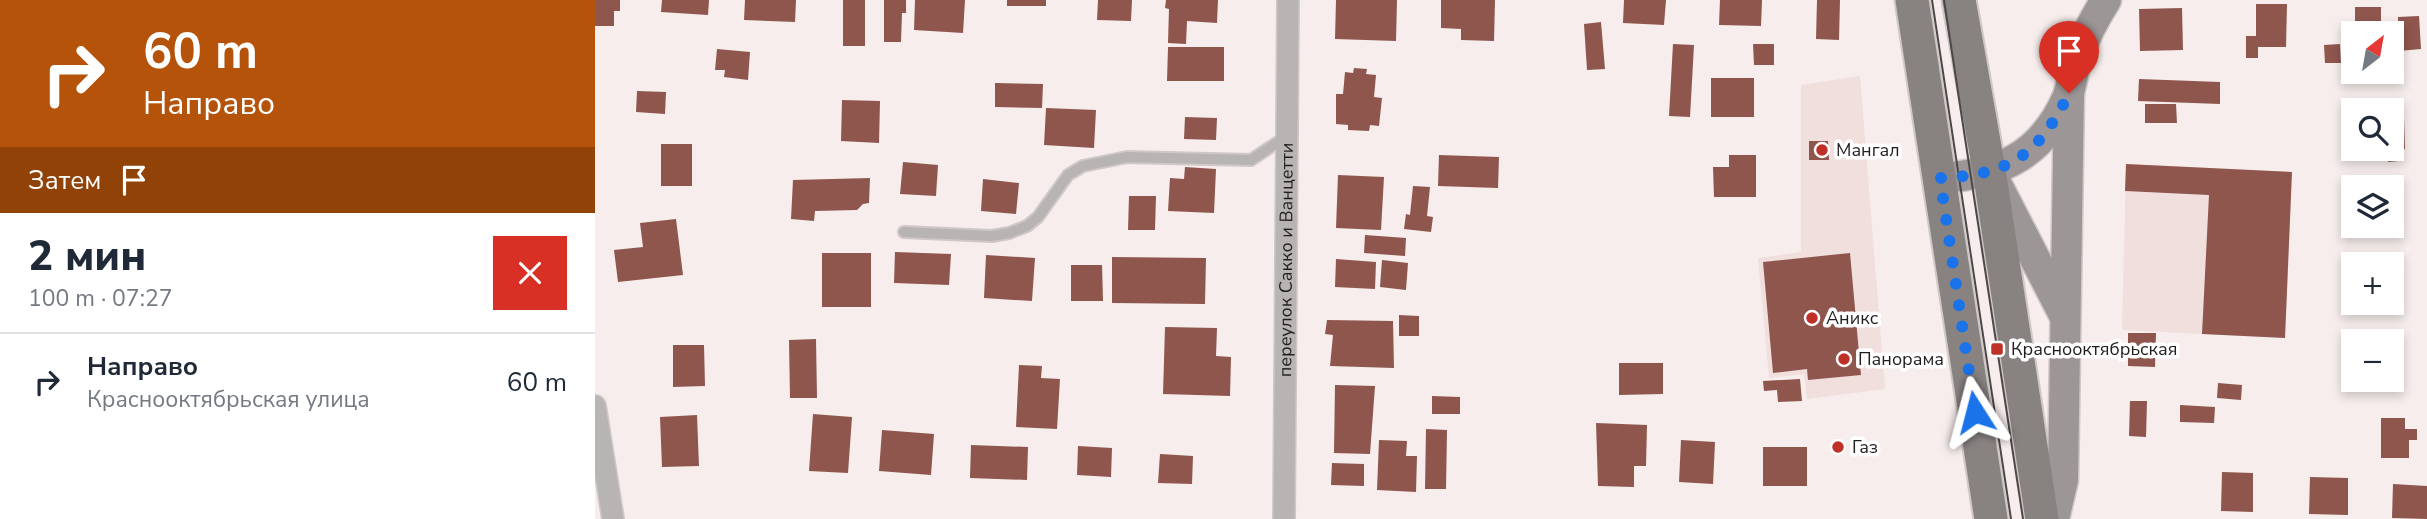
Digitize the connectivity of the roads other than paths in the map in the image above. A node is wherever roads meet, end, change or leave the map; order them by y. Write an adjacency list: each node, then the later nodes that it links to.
1 (1288, 0): 6 (street, переулок Сакко и Ванцетти)
2 (1912, 0): 8 (main road)
3 (1959, 0): 7 (main road)
4 (2106, 0): 5 (main road)
5 (2069, 93): 7 (main road); 10 (main road)
6 (1287, 136): 9 (lane); 13 (street, переулок Сакко и Ванцетти)
7 (1989, 170): 8 (main road); 10 (main road); 15 (main road)
8 (1940, 178): 14 (main road)
9 (904, 232)
10 (2066, 318): 16 (main road)
11 (595, 406): 12 (street)
12 (613, 519)
13 (1284, 519)
14 (1991, 519)
15 (2042, 519)
16 (2054, 519)

